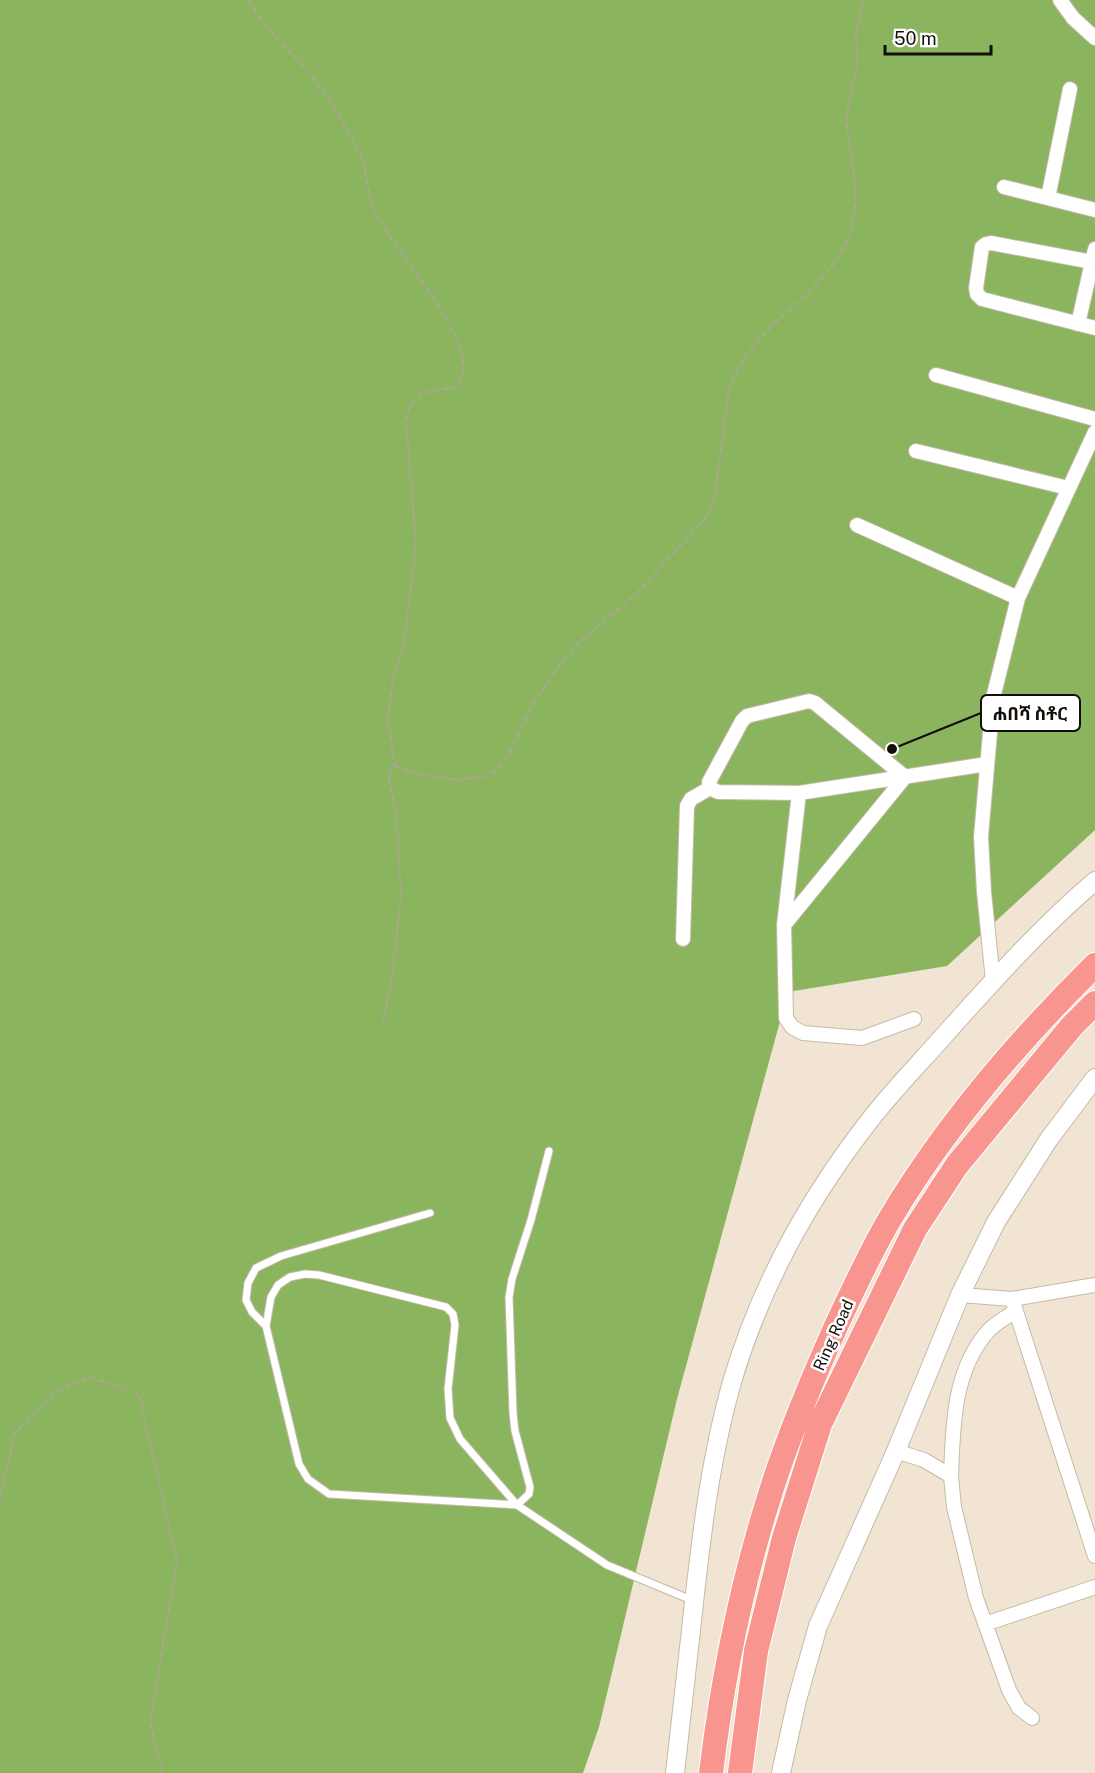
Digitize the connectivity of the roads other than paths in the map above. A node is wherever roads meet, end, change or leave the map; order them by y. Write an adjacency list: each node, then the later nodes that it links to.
1 (1060, 0): 2 (street)
2 (1095, 38)
3 (1070, 89): 5 (street)
4 (1004, 187): 5 (street)
5 (1048, 198): 6 (street)
6 (1095, 210)
7 (1094, 256): 8 (street); 8 (street)
8 (1078, 324): 9 (street)
9 (1095, 328)
10 (936, 375): 11 (street)
11 (1095, 419)
12 (1095, 432): 14 (street)
13 (916, 451): 14 (street)
14 (1068, 488): 16 (street)
15 (857, 525): 16 (street)
16 (1018, 598): 17 (street)
17 (987, 764): 18 (street); 25 (street)
18 (905, 777): 19 (street); 20 (street); 22 (street)
19 (711, 788): 20 (street); 23 (street)
20 (799, 793): 22 (street)
21 (1095, 881): 25 (main road)
22 (784, 925): 27 (street)
23 (683, 939)
24 (1095, 965): 44 (highway, Ring Road)
25 (993, 981): 40 (main road)
26 (1095, 1003): 45 (highway, Ring Road)
27 (914, 1019)
28 (1095, 1078): 32 (main road)
29 (549, 1151): 37 (lane)
30 (430, 1213): 34 (lane)
31 (1095, 1285): 33 (street)
32 (960, 1295): 33 (street); 35 (main road)
33 (1014, 1305): 36 (street); 38 (street)
34 (266, 1326): 37 (lane); 37 (lane)
35 (896, 1451): 36 (street); 46 (main road)
36 (951, 1476): 41 (street)
37 (518, 1505): 40 (lane)
38 (1095, 1556)
39 (1095, 1587): 41 (street)
40 (694, 1601): 43 (main road)
41 (985, 1624): 42 (street)
42 (1032, 1718)
43 (675, 1773)
44 (711, 1773)
45 (740, 1773)
46 (781, 1773)

